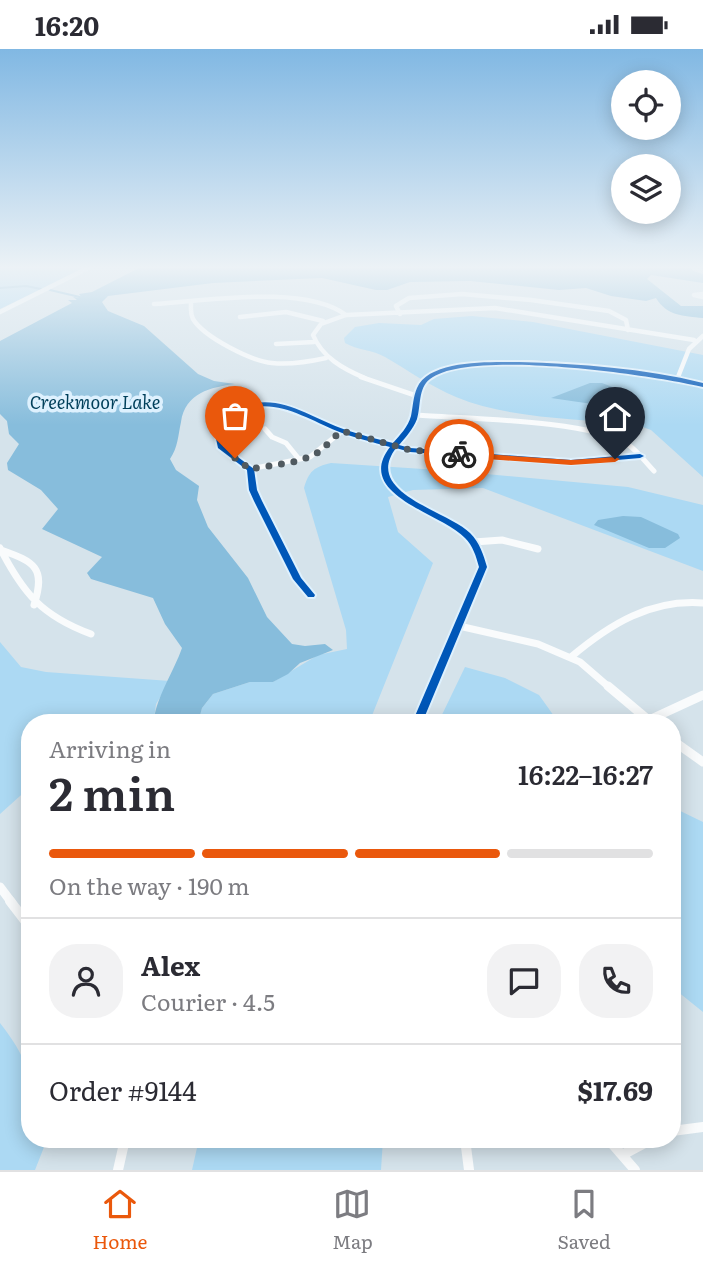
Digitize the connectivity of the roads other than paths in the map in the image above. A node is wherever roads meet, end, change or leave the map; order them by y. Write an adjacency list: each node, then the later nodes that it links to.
1 (194, 320): 10 (street)
2 (574, 320): 5 (street)
3 (626, 320): 5 (street)
4 (323, 321): 8 (street)
5 (628, 330): 7 (street)
6 (703, 336): 7 (street)
7 (694, 340): 11 (street)
8 (314, 342): 9 (street); 10 (street)
9 (276, 344)
10 (326, 358): 13 (street)
11 (678, 377): 12 (street); 13 (street)
12 (703, 385)
13 (416, 396): 14 (street)
14 (416, 415): 17 (street); 18 (street)
15 (265, 429): 19 (street)
16 (342, 431): 17 (street); 19 (street); 20 (street)
17 (394, 447): 18 (street); 22 (street)
18 (640, 456): 21 (street)
19 (299, 459): 20 (street)
20 (250, 469): 25 (street)
21 (654, 471)
22 (474, 542): 24 (street); 28 (street)
23 (1, 549): 27 (street); 27 (street)
24 (538, 549)
25 (311, 595)
26 (703, 603): 30 (street)
27 (34, 605): 29 (street)
28 (459, 626): 30 (street); 32 (street)
29 (91, 634)
30 (571, 657): 33 (street)
31 (703, 695): 34 (street)
32 (421, 714)
33 (642, 714)
34 (666, 714)
35 (681, 746): 36 (street)
36 (703, 762)
37 (0, 887): 38 (street)
38 (21, 907)
39 (703, 1127): 40 (street)
40 (681, 1130)
41 (123, 1148): 46 (street)
42 (466, 1148): 47 (street)
43 (618, 1148): 45 (street)
44 (635, 1148): 45 (street)
45 (624, 1154): 48 (street)
46 (118, 1170)
47 (469, 1170)
48 (635, 1170)

